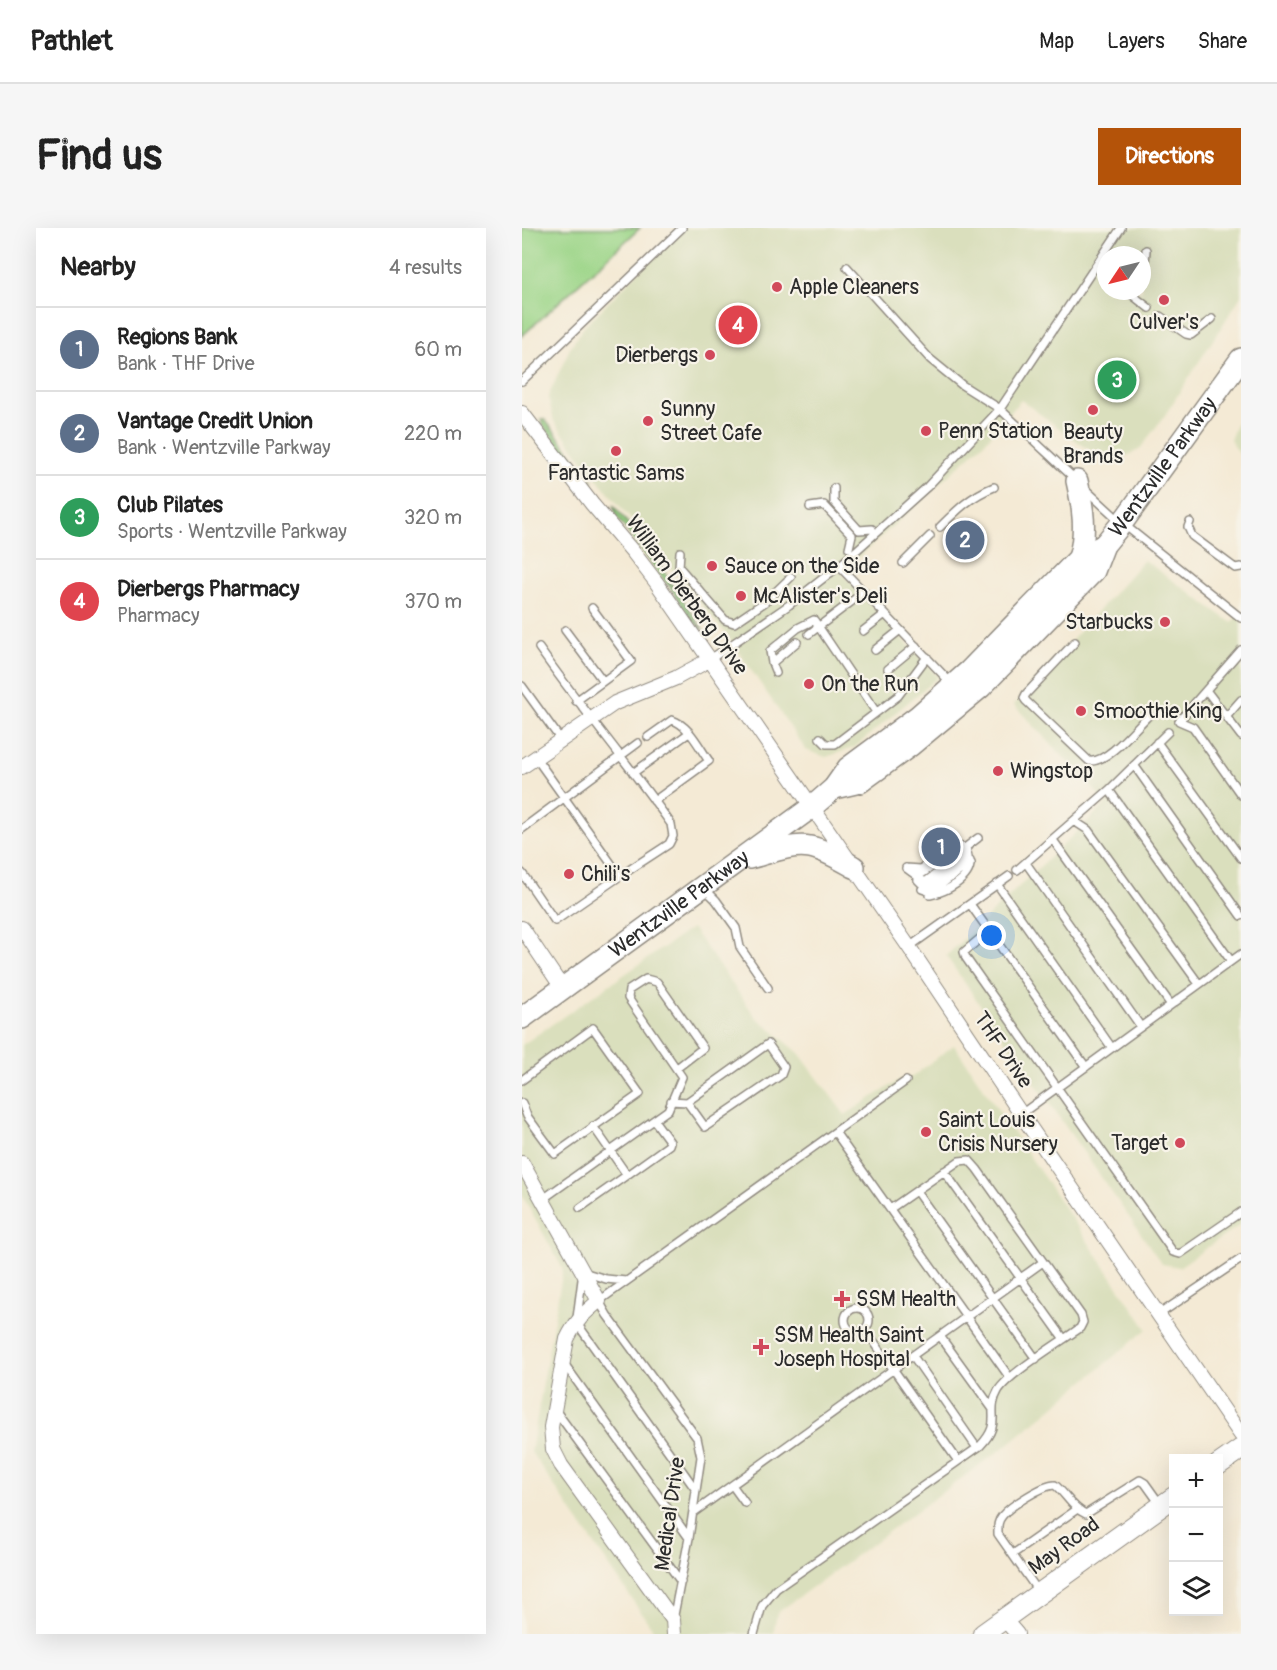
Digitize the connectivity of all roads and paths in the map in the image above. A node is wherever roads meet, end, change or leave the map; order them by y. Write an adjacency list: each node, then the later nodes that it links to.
1 (682, 228): 9 (lane)
2 (1121, 228): 10 (lane)
3 (847, 267): 10 (lane)
4 (1139, 300): 5 (lane)
5 (1149, 308)
6 (1160, 316): 7 (lane)
7 (1212, 319)
8 (1241, 359): 17 (main road, Wentzville Parkway)
9 (522, 381)
10 (1000, 409): 12 (lane); 26 (lane)
11 (522, 413): 45 (street, William Dierberg Drive)
12 (1077, 481): 17 (lane); 24 (main road)
13 (834, 488): 19 (lane)
14 (994, 488): 18 (lane)
15 (810, 507): 22 (lane)
16 (1190, 522): 27 (lane)
17 (1122, 523): 21 (main road, Wentzville Parkway); 32 (lane)
18 (940, 527)
19 (872, 529)
20 (930, 536): 25 (lane)
21 (1104, 545): 24 (main road, Wentzville Parkway); 73 (main road, Wentzville Parkway)
22 (849, 548)
23 (680, 552): 28 (lane)
24 (1079, 558): 50 (main road, Wentzville Parkway)
25 (903, 563)
26 (839, 566): 29 (lane); 45 (lane)
27 (1241, 567)
28 (791, 577)
29 (864, 592): 31 (lane); 33 (lane)
30 (592, 608): 49 (lane)
31 (885, 614): 35 (lane); 36 (lane)
32 (1241, 618)
33 (819, 627): 37 (lane); 46 (lane); 56 (lane)
34 (565, 630): 49 (lane)
35 (862, 630)
36 (900, 630): 40 (lane); 42 (lane)
37 (809, 634)
38 (797, 642): 46 (lane)
39 (1075, 642): 57 (lane)
40 (916, 646): 44 (lane); 47 (lane)
41 (539, 648): 55 (lane)
42 (875, 650)
43 (1241, 650): 52 (lane)
44 (927, 657): 50 (lane); 56 (lane)
45 (709, 660): 59 (street); 78 (street, William Dierberg Drive)
46 (772, 663): 48 (lane)
47 (888, 669)
48 (776, 673)
49 (603, 681): 55 (lane)
50 (953, 685): 73 (main road, Wentzville Parkway)
51 (522, 686): 53 (lane)
52 (1206, 690): 58 (lane); 75 (lane)
53 (525, 698): 65 (lane)
54 (1241, 700): 58 (lane)
55 (576, 701): 59 (lane)
56 (876, 712): 64 (lane)
57 (1149, 715)
58 (1227, 716): 63 (lane)
59 (592, 719): 65 (street); 68 (lane)
60 (1168, 732): 66 (lane)
61 (689, 733): 62 (lane); 72 (lane); 77 (lane)
62 (648, 736)
63 (1241, 736)
64 (820, 738)
65 (561, 740): 69 (street)
66 (1157, 742): 70 (lane); 84 (lane)
67 (638, 743): 68 (lane)
68 (622, 757): 72 (lane); 76 (lane)
69 (536, 758): 71 (street); 76 (lane)
70 (1134, 765): 74 (lane); 96 (lane)
71 (522, 767)
72 (633, 773): 77 (lane)
73 (834, 788): 78 (main road, Wentzville Parkway)
74 (1109, 790): 79 (lane); 101 (lane)
75 (1241, 795)
76 (565, 799): 80 (lane); 91 (lane)
77 (654, 801): 91 (lane)
78 (812, 807): 85 (main road, Wentzville Parkway); 87 (street, THF Drive)
79 (1074, 821): 82 (lane); 102 (lane)
80 (522, 829)
81 (978, 838): 83 (lane)
82 (1053, 840): 86 (lane); 105 (lane)
83 (966, 848): 88 (lane); 88 (lane); 88 (lane)
84 (1241, 858)
85 (739, 860): 87 (main road); 94 (main road, Wentzville Parkway)
86 (1026, 863): 89 (lane); 107 (lane)
87 (854, 867): 99 (street, THF Drive)
88 (906, 868)
89 (1017, 870)
90 (522, 873): 91 (lane)
91 (620, 876)
92 (1009, 876): 93 (lane)
93 (997, 884): 95 (lane); 108 (lane)
94 (703, 887): 103 (lane); 104 (main road, Wentzville Parkway)
95 (970, 904): 98 (lane); 99 (lane)
96 (1241, 916)
97 (522, 928): 104 (street)
98 (989, 931): 109 (lane); 113 (lane)
99 (909, 947): 117 (street, THF Drive)
100 (1241, 954): 101 (lane)
101 (1231, 962): 102 (lane)
102 (1199, 984): 105 (lane)
103 (768, 988)
104 (563, 989): 106 (main road, Wentzville Parkway)
105 (1171, 1005): 107 (lane)
106 (522, 1018)
107 (1141, 1027): 108 (lane)
108 (1112, 1048): 109 (lane)
109 (1086, 1067): 113 (lane)
110 (677, 1068): 110 (lane); 114 (lane)
111 (522, 1080): 119 (lane)
112 (906, 1081): 120 (lane, Medical Drive)
113 (1058, 1087): 117 (lane); 129 (lane)
114 (671, 1101): 115 (lane); 118 (lane)
115 (687, 1102): 115 (lane)
116 (522, 1103): 119 (lane)
117 (1021, 1114): 137 (street, THF Drive)
118 (654, 1120): 121 (lane); 124 (lane)
119 (593, 1126): 121 (lane)
120 (835, 1132): 128 (lane); 134 (lane, Medical Drive)
121 (611, 1151): 124 (lane); 126 (lane)
122 (522, 1163): 126 (street, Medical Drive)
123 (944, 1171): 125 (lane); 131 (lane); 133 (lane)
124 (627, 1175): 127 (lane)
125 (916, 1191): 128 (lane); 135 (lane)
126 (543, 1199): 132 (street, Medical Drive)
127 (580, 1208)
128 (890, 1209): 138 (lane)
129 (1241, 1212)
130 (1241, 1259): 137 (lane)
131 (1043, 1262): 133 (lane); 142 (lane)
132 (583, 1272): 134 (lane); 136 (street, Medical Drive); 139 (lane, Medical Drive)
133 (1020, 1279): 135 (lane); 142 (lane)
134 (626, 1281): 136 (lane, Medical Drive)
135 (992, 1299): 138 (lane); 144 (lane)
136 (599, 1300): 139 (street, Medical Drive); 156 (lane, Medical Drive)
137 (1158, 1315): 150 (street, THF Drive)
138 (966, 1318): 141 (lane); 147 (lane)
139 (576, 1321): 145 (street, Medical Drive); 156 (lane)
140 (865, 1329): 146 (lane)
141 (940, 1336): 143 (lane); 148 (lane)
142 (1064, 1339): 144 (lane)
143 (912, 1356): 146 (lane); 151 (lane)
144 (1036, 1359): 147 (lane)
145 (562, 1361): 149 (street, Medical Drive); 161 (lane)
146 (893, 1370): 153 (lane); 155 (lane)
147 (1010, 1378): 148 (lane)
148 (993, 1408): 151 (lane)
149 (554, 1409): 163 (lane); 166 (street, Medical Drive)
150 (1241, 1435)
151 (977, 1448): 153 (lane)
152 (1241, 1449): 154 (street)
153 (958, 1461): 167 (lane)
154 (1223, 1462)
155 (732, 1485): 158 (lane); 160 (lane)
156 (696, 1490): 160 (lane, Medical Drive)
157 (1167, 1502): 159 (lane); 164 (street, May Road)
158 (745, 1503)
159 (1076, 1510): 162 (lane); 162 (lane)
160 (693, 1513): 161 (lane, Medical Drive)
161 (689, 1538): 163 (lane, Medical Drive)
162 (1012, 1554): 164 (lane)
163 (681, 1582): 166 (lane, Medical Drive)
164 (1040, 1593): 165 (street, May Road)
165 (1010, 1626): 168 (street, May Road)
166 (674, 1627)
167 (754, 1634)
168 (983, 1634)

